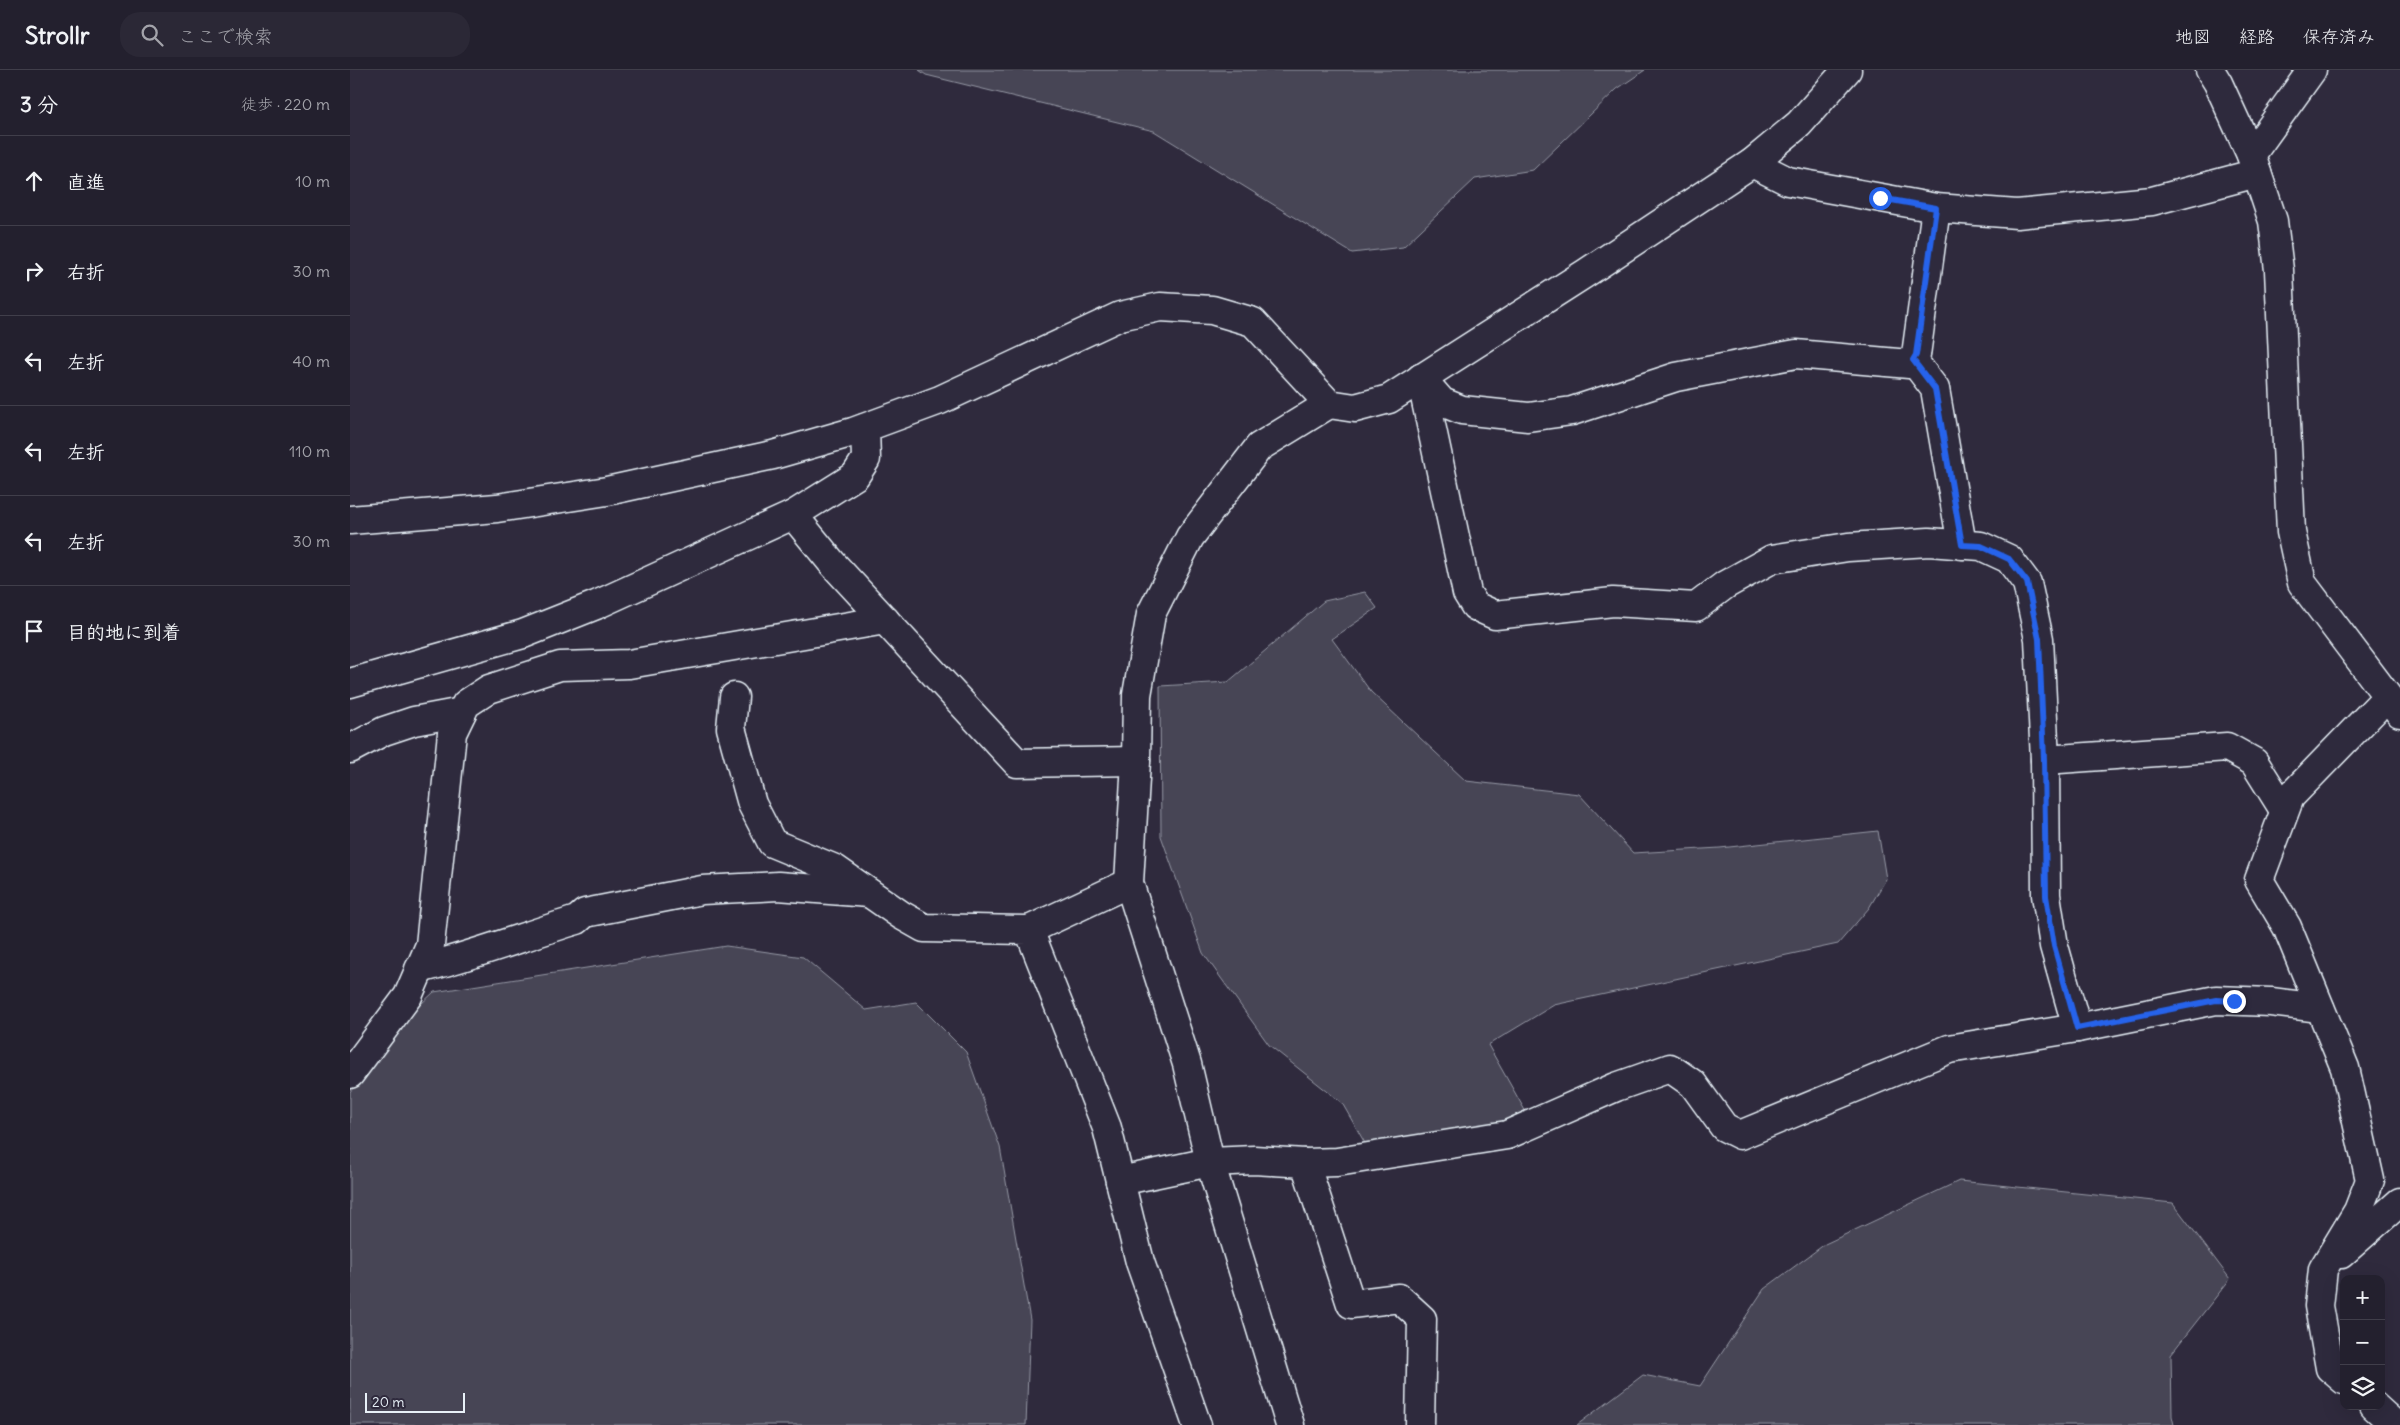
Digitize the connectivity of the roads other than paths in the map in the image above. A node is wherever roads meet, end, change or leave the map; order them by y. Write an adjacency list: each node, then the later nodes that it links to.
1 (1846, 70): 4 (street)
2 (2210, 70): 5 (street)
3 (2312, 70): 5 (street)
4 (1752, 163): 6 (street); 8 (street)
5 (2254, 164): 6 (street); 17 (street)
6 (1936, 208): 7 (street)
7 (1913, 360): 8 (street); 13 (street)
8 (1421, 378): 9 (street); 13 (street)
9 (1329, 404): 10 (street); 21 (street)
10 (865, 428): 11 (street); 12 (street)
11 (793, 515): 14 (street); 15 (street)
12 (350, 520)
13 (1962, 545): 20 (street)
14 (885, 620): 18 (street); 21 (street)
15 (350, 683)
16 (734, 697): 24 (street)
17 (2394, 705): 22 (street)
18 (462, 712): 19 (street); 26 (street)
19 (350, 749)
20 (2044, 760): 22 (street); 28 (street)
21 (1136, 761): 23 (street)
22 (2284, 810): 27 (street)
23 (1129, 882): 25 (street); 30 (street)
24 (868, 893): 25 (street); 26 (street)
25 (1030, 930): 32 (street)
26 (419, 969): 29 (street)
27 (2320, 1008): 28 (street); 34 (street)
28 (2077, 1028): 31 (street)
29 (350, 1074)
30 (1210, 1162): 31 (street); 32 (street); 38 (street)
31 (1305, 1163): 39 (street)
32 (1120, 1181): 37 (street)
33 (2400, 1202): 34 (street)
34 (2323, 1269): 35 (street)
35 (2340, 1377)
36 (2378, 1410): 40 (street)
37 (1197, 1425)
38 (1290, 1425)
39 (1420, 1425)
40 (2395, 1425)

